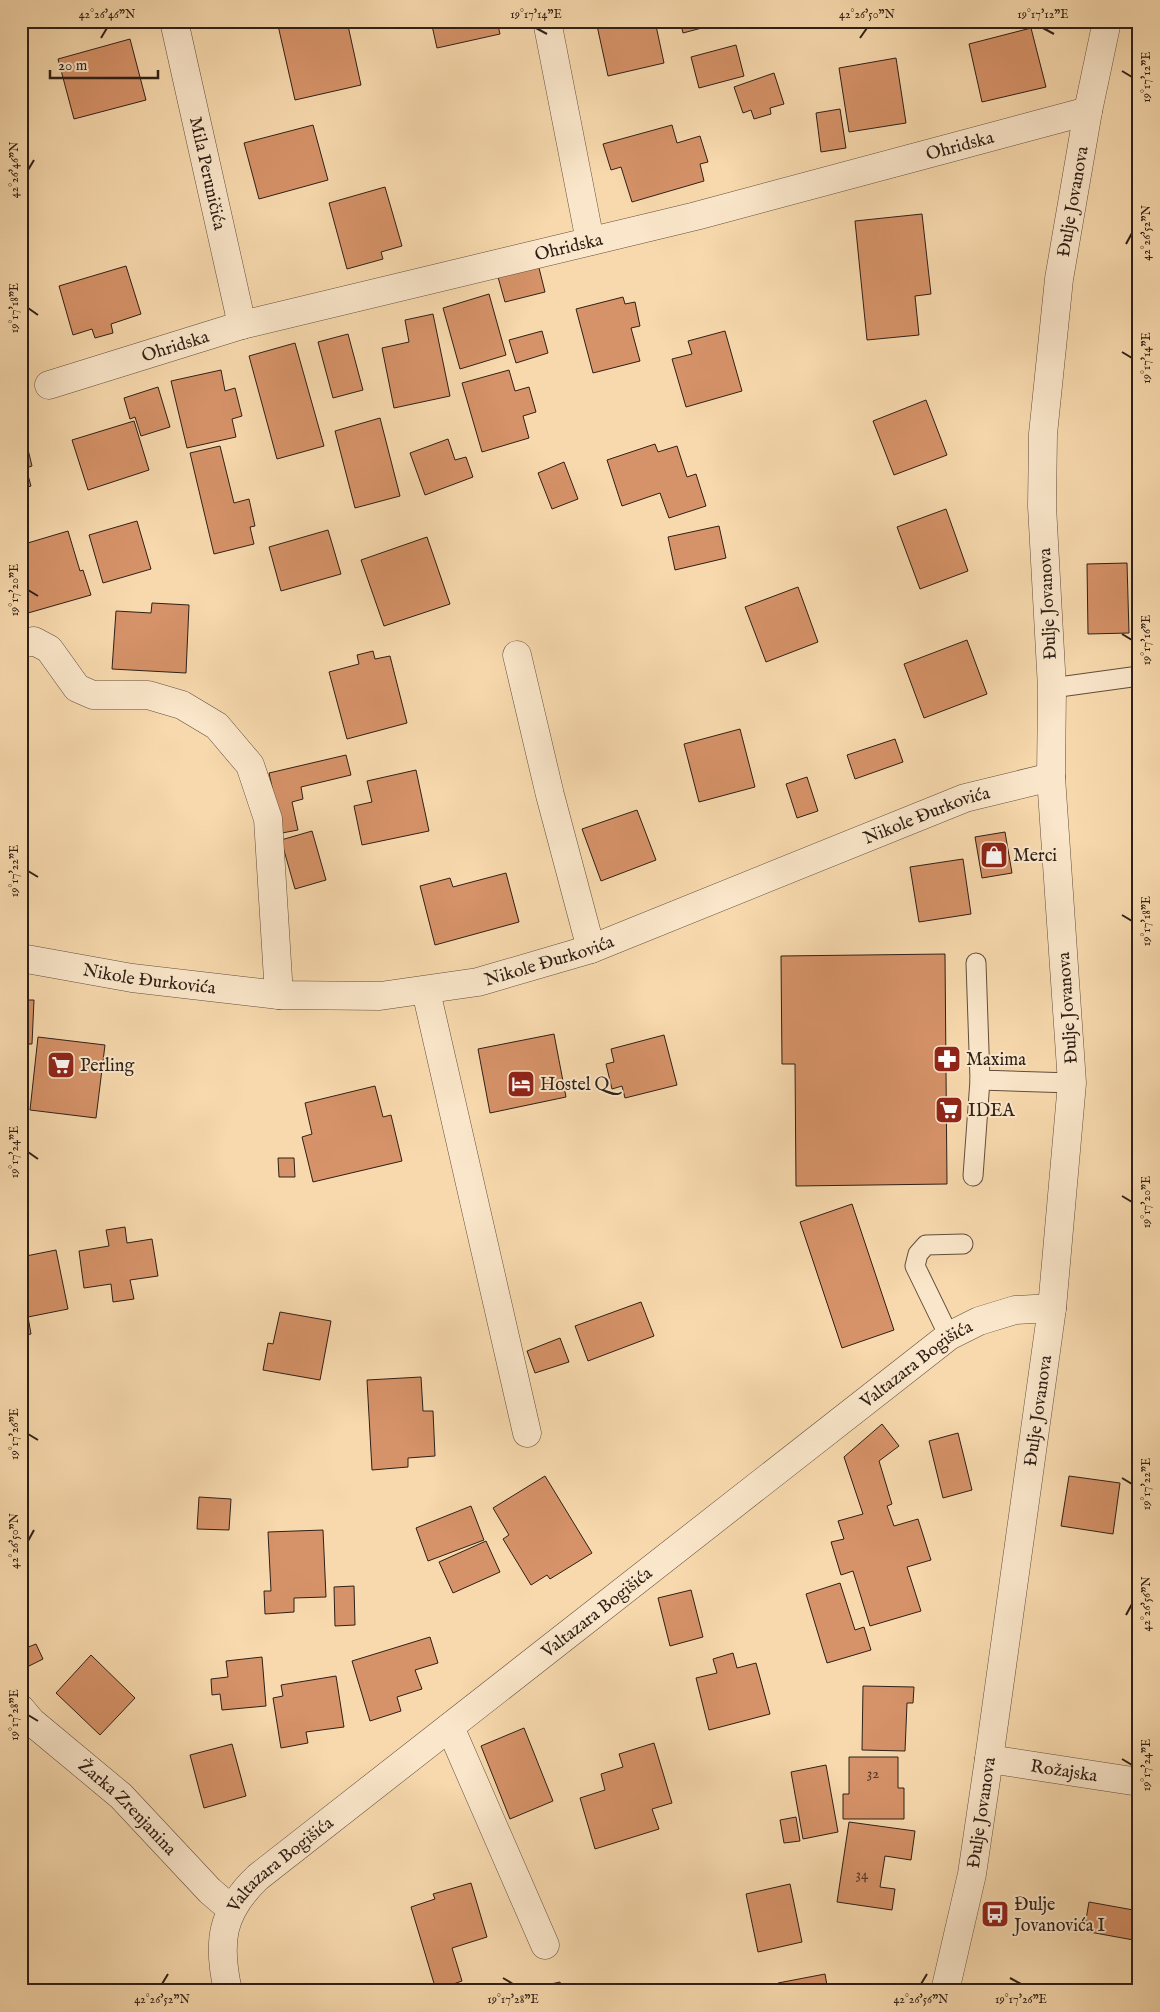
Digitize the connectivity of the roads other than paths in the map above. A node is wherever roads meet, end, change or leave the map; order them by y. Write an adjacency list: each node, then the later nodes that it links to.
1 (174, 21): 6 (street, Mila Peruničića)
2 (547, 21): 5 (street)
3 (1107, 21): 4 (street, Đulje Jovanova)
4 (1088, 111): 5 (street, Ohridska); 11 (street, Đulje Jovanova)
5 (590, 241): 6 (street, Ohridska)
6 (242, 325): 7 (street, Ohridska)
7 (49, 385)
8 (21, 644): 17 (street)
9 (517, 655): 13 (street)
10 (1139, 676): 11 (lane)
11 (1052, 688): 12 (street, Đulje Jovanova)
12 (1050, 777): 13 (street, Nikole Đurkovića); 19 (street, Đulje Jovanova)
13 (591, 949): 16 (street, Nikole Đurkovića)
14 (21, 958): 17 (street, Nikole Đurkovića)
15 (976, 963): 18 (lane)
16 (426, 991): 17 (street, Nikole Đurkovića); 24 (street)
17 (279, 995)
18 (980, 1080): 19 (lane); 20 (lane)
19 (1072, 1083): 22 (street, Đulje Jovanova)
20 (973, 1176)
21 (963, 1244): 23 (lane)
22 (1052, 1308): 23 (street, Valtazara Bogišića); 27 (street, Đulje Jovanova)
23 (949, 1336): 26 (street, Valtazara Bogišića)
24 (527, 1433)
25 (21, 1709): 29 (street, Žarka Zrenjanina)
26 (450, 1727): 29 (street, Valtazara Bogišića); 30 (street)
27 (989, 1759): 28 (street, Rožajska); 32 (street, Đulje Jovanova)
28 (1139, 1782)
29 (231, 1908): 31 (street, Valtazara Bogišića)
30 (545, 1945)
31 (228, 1991)
32 (945, 1991)

